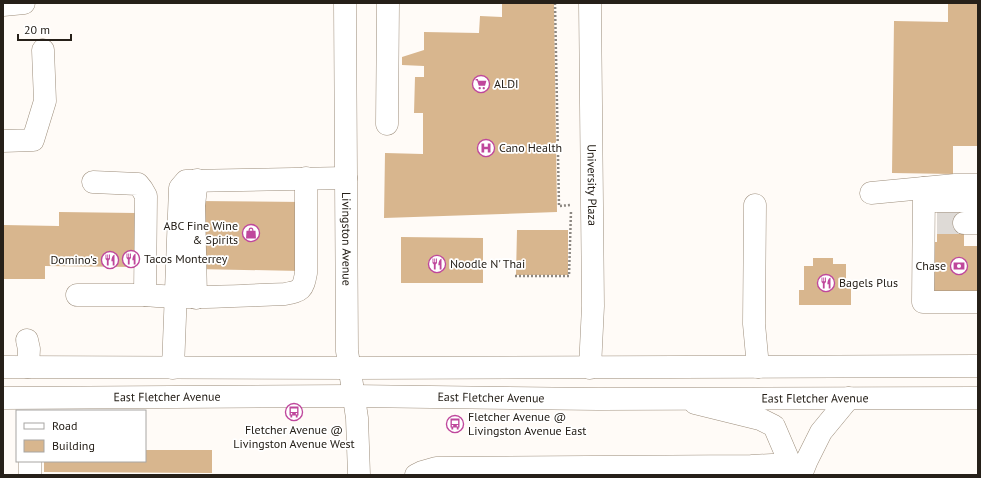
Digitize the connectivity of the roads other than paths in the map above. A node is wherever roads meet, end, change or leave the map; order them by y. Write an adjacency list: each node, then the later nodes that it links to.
1 (24, 3): 5 (main road)
2 (345, 3): 10 (main road, Livingston Avenue)
3 (388, 3): 7 (main road)
4 (590, 3): 28 (main road, University Plaza)
5 (3, 5)
6 (42, 50): 8 (main road)
7 (387, 124)
8 (3, 140)
9 (306, 178): 10 (main road); 19 (main road); 19 (main road)
10 (346, 178): 27 (main road, Livingston Avenue)
11 (93, 182): 18 (main road)
12 (978, 185): 14 (main road)
13 (871, 193): 14 (main road)
14 (924, 194): 16 (main road); 20 (main road)
15 (755, 205): 25 (main road)
16 (973, 218)
17 (77, 294): 18 (main road)
18 (145, 295): 19 (main road)
19 (186, 298): 26 (main road)
20 (978, 302)
21 (27, 340): 24 (main road)
22 (3, 366): 24 (main road)
23 (978, 366): 25 (main road)
24 (28, 367): 26 (main road)
25 (758, 367): 28 (main road)
26 (173, 368): 27 (main road)
27 (350, 368): 28 (main road); 30 (main road, Livingston Avenue)
28 (590, 368)
29 (978, 382): 32 (main road)
30 (353, 396): 34 (main road, East Fletcher Avenue); 35 (main road, East Fletcher Avenue); 39 (main road, Livingston Avenue)
31 (3, 398): 35 (main road, East Fletcher Avenue)
32 (848, 398): 33 (main road, East Fletcher Avenue); 34 (main road, East Fletcher Avenue); 37 (main road)
33 (978, 398)
34 (677, 399): 37 (main road)
35 (30, 404)
36 (30, 462): 38 (main road)
37 (796, 471): 40 (main road)
38 (30, 475)
39 (359, 475)
40 (416, 475)

